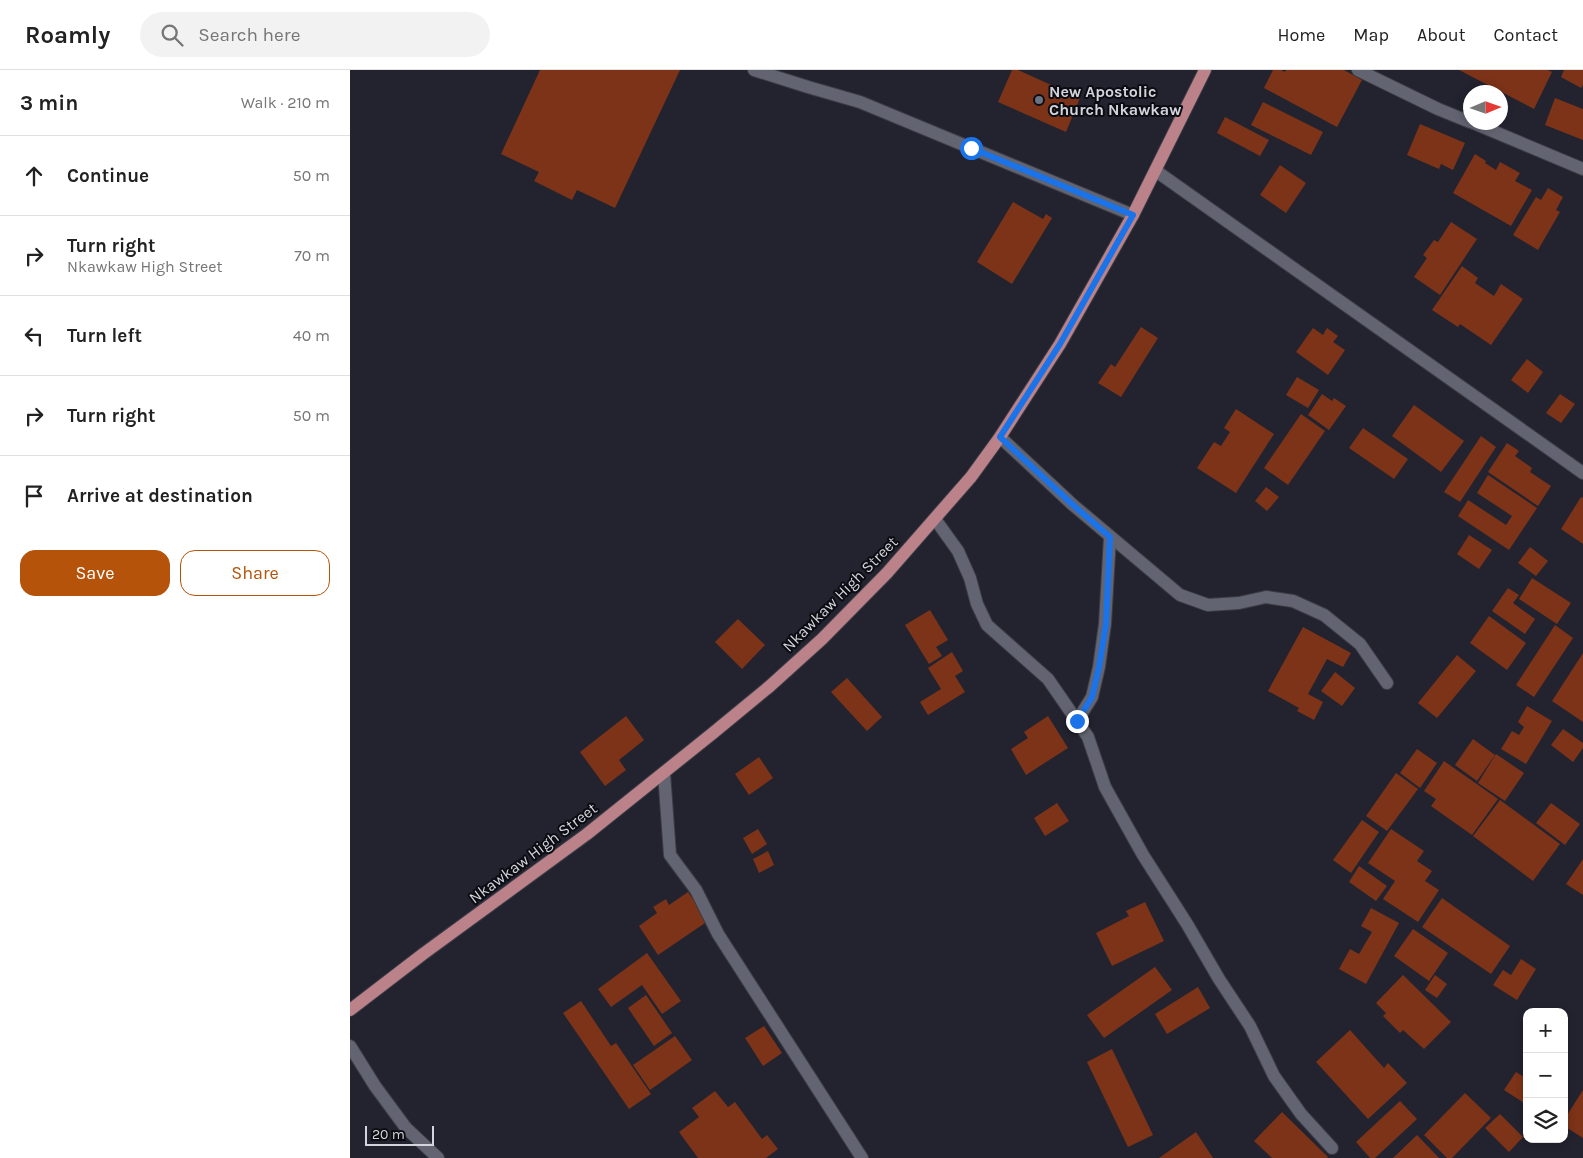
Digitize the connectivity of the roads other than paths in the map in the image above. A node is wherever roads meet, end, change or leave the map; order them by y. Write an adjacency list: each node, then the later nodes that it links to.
1 (754, 70): 8 (street)
2 (1205, 70): 7 (main road, Nkawkaw High Street)
3 (1358, 70): 4 (street)
4 (1463, 119)
5 (1490, 130): 6 (street)
6 (1583, 169)
7 (1156, 171): 8 (main road, Nkawkaw High Street); 10 (street)
8 (1133, 215): 9 (main road, Nkawkaw High Street)
9 (1000, 437): 11 (main road, Nkawkaw High Street); 12 (street)
10 (1583, 474)
11 (935, 518): 14 (street); 15 (main road, Nkawkaw High Street)
12 (1110, 537): 13 (street); 14 (street)
13 (1387, 683)
14 (1077, 721): 18 (street)
15 (664, 773): 16 (main road, Nkawkaw High Street); 20 (street)
16 (350, 1010)
17 (350, 1046): 19 (street)
18 (1332, 1148)
19 (438, 1158)
20 (862, 1158)

